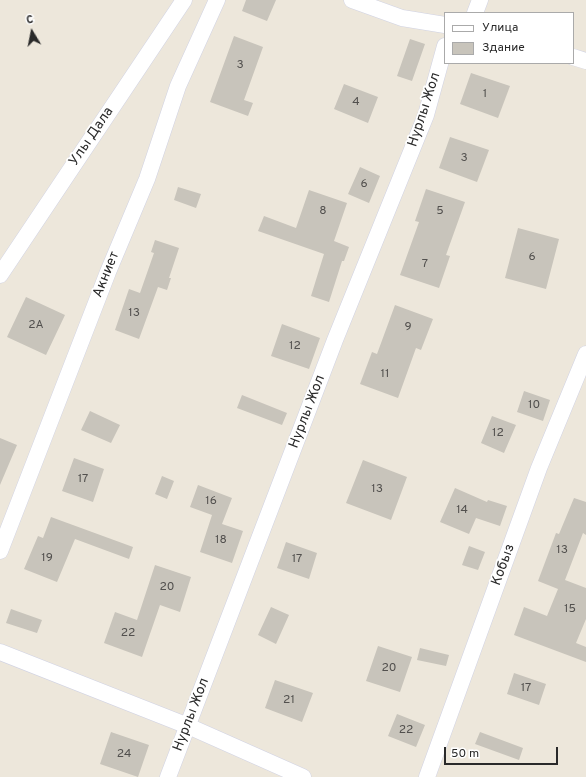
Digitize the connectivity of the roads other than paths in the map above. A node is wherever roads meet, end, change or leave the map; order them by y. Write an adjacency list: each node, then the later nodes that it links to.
1 (184, 0): 10 (street, Улы Дала)
2 (217, 0): 12 (street, Акниет)
3 (352, 0): 6 (street)
4 (480, 0): 5 (street)
5 (475, 12)
6 (444, 25)
7 (444, 50): 14 (street, Нурлы Жол)
8 (574, 57): 9 (street)
9 (586, 61)
10 (0, 275)
11 (586, 354): 17 (street, Кобыз)
12 (0, 550)
13 (0, 652): 14 (street)
14 (188, 726): 15 (street, Нурлы Жол); 16 (street)
15 (168, 777)
16 (303, 777)
17 (427, 777)

